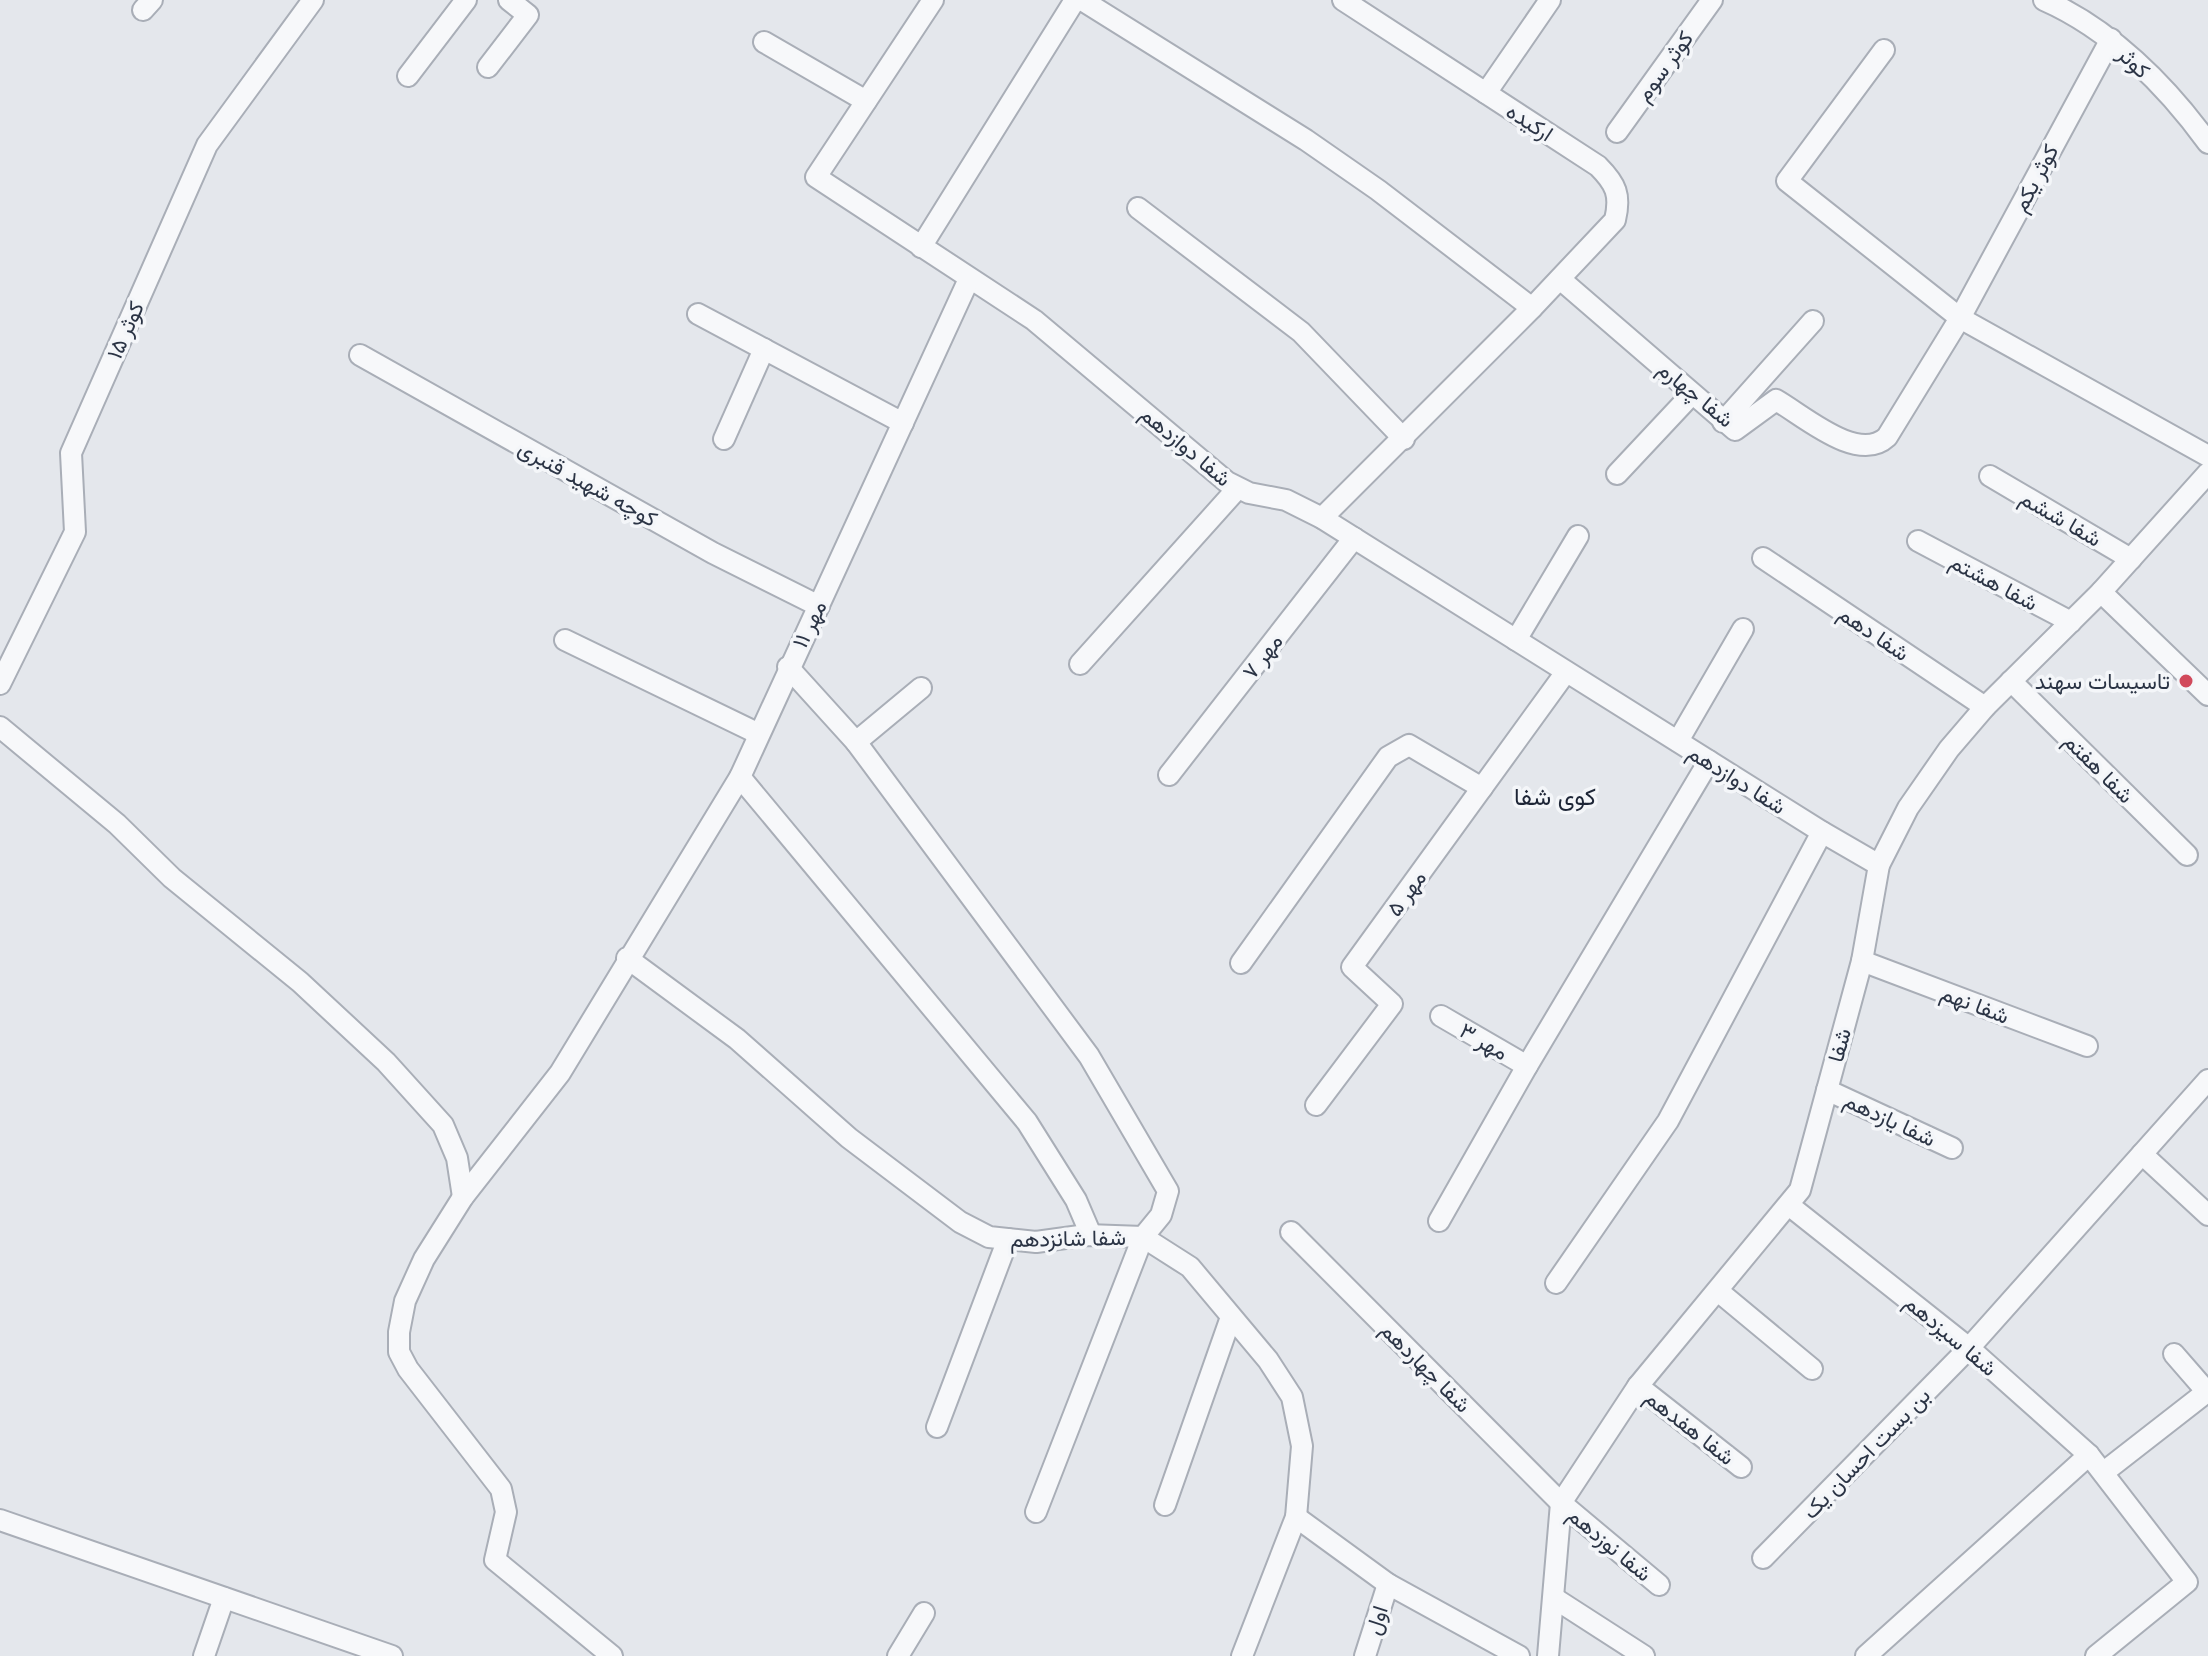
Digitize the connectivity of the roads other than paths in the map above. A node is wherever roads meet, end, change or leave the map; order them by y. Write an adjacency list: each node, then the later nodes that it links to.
1 (313, 0): 56 (street, کوثر ۱۵)
2 (466, 0): 15 (street)
3 (509, 0): 14 (street)
4 (933, 0): 17 (street, شفا دوازدهم)
5 (1075, 0): 21 (street)
6 (1082, 0): 24 (street)
7 (1550, 0): 16 (street)
8 (1712, 0): 18 (street, کوثر سوم)
9 (2044, 0): 11 (street, کوثر)
10 (1357, 4): 16 (street, ارکیده)
11 (2111, 39): 19 (street, کوثر); 26 (street, کوثر یکم)
12 (764, 42): 17 (street)
13 (1884, 50): 26 (street)
14 (488, 67)
15 (408, 76)
16 (1486, 93): 23 (street, ارکیده)
17 (866, 101): 21 (street, شفا دوازدهم)
18 (1617, 132)
19 (2208, 143)
20 (1138, 208): 34 (street)
21 (921, 247): 22 (street, شفا دوازدهم)
22 (969, 279): 32 (street, مهر ۱۱); 39 (street, شفا دوازدهم)
23 (1560, 279): 24 (street); 30 (street, شفا چهارم)
24 (1532, 308): 34 (street)
25 (698, 314): 28 (street)
26 (1960, 318): 31 (street, شفا چهارم); 35 (street)
27 (1813, 321): 31 (street)
28 (764, 349): 32 (street); 33 (street)
29 (360, 355): 47 (street, کوچه شهید قنبری)
30 (1692, 394): 31 (street, شفا چهارم); 37 (street)
31 (1723, 422)
32 (903, 423): 47 (street, مهر ۱۱)
33 (724, 439)
34 (1404, 439): 40 (street)
35 (2208, 456)
36 (2208, 473): 45 (street, شفا)
37 (1617, 474)
38 (1990, 476): 45 (street, شفا ششم)
39 (1237, 489): 40 (street, شفا دوازدهم); 52 (street)
40 (1322, 518): 42 (street, شفا دوازدهم)
41 (1578, 536): 51 (street)
42 (1354, 538): 51 (street, شفا دوازدهم); 65 (street, مهر ۷)
43 (1918, 541): 48 (street, شفا هشتم)
44 (1763, 558): 59 (street, شفا دهم)
45 (2131, 559): 46 (street, شفا)
46 (2101, 592): 48 (street, شفا); 58 (street)
47 (819, 606): 53 (street, مهر ۱۱)
48 (2071, 622): 55 (street, شفا)
49 (1743, 629): 62 (street)
50 (565, 640): 61 (street)
51 (1516, 640): 54 (street, شفا دوازدهم)
52 (1080, 664)
53 (788, 667): 61 (street, مهر ۱۱); 63 (street)
54 (1566, 672): 62 (street, شفا دوازدهم); 67 (street, مهر ۵)
55 (2011, 681): 59 (street, شفا); 69 (street, شفا هفتم)
56 (0, 684)
57 (921, 688): 63 (street)
58 (2208, 695)
59 (1985, 707): 70 (street, شفا)
60 (0, 727): 82 (street)
61 (759, 734): 66 (street, مهر ۱۱)
62 (1678, 741): 64 (street, شفا دوازدهم)
63 (856, 742): 88 (street)
64 (1709, 761): 68 (street, شفا دوازدهم); 76 (street)
65 (1169, 775)
66 (740, 777): 71 (street, مهر ۱۱); 87 (street)
67 (1482, 788): 73 (street); 79 (street, مهر ۵)
68 (1822, 832): 70 (street, شفا دوازدهم); 90 (street)
69 (2187, 855)
70 (1879, 865): 72 (street, شفا)
71 (627, 958): 82 (street, مهر ۱۱); 89 (street, شفا شانزدهم)
72 (1862, 961): 75 (street, شفا نهم); 78 (street, شفا)
73 (1241, 963)
74 (1441, 1016): 76 (street, مهر ۳)
75 (2087, 1046)
76 (1527, 1066): 85 (street)
77 (2208, 1080): 81 (street, بن بست احسان یک)
78 (1827, 1090): 80 (street, شفا یازدهم); 83 (street, شفا)
79 (1316, 1105)
80 (1952, 1148)
81 (2142, 1154): 84 (street); 93 (street, بن بست احسان یک)
82 (463, 1197): 115 (street, مهر ۱۱)
83 (1790, 1206): 91 (street, شفا); 93 (street, شفا سیزدهم)
84 (2208, 1215)
85 (1439, 1221)
86 (1291, 1232): 102 (street, شفا چهاردهم)
87 (1091, 1235): 88 (street, شفا شانزدهم); 89 (street, شفا شانزدهم)
88 (1143, 1237): 92 (street, شفا شانزدهم); 104 (street)
89 (1008, 1239): 98 (street)
90 (1556, 1283)
91 (1718, 1291): 95 (street); 96 (street, شفا)
92 (1231, 1317): 103 (street); 105 (street, شفا شانزدهم)
93 (1969, 1348): 99 (street, شفا سیزدهم); 107 (street, بن بست احسان یک)
94 (2174, 1354): 97 (street)
95 (1812, 1369)
96 (1638, 1386): 100 (street, شفا هفدهم); 102 (street, شفا)
97 (2207, 1392): 101 (street)
98 (937, 1427)
99 (2089, 1455): 101 (street, شفا سیزدهم); 122 (street)
100 (1741, 1467)
101 (2104, 1472): 123 (street, شفا سیزدهم)
102 (1561, 1503): 109 (street, شفا نوزدهم); 111 (street, شفا)
103 (1165, 1505)
104 (1036, 1512)
105 (1296, 1517): 108 (street); 117 (street, شفا شانزدهم)
106 (0, 1520): 110 (street)
107 (1763, 1558)
108 (1388, 1584): 118 (street, اول); 119 (street)
109 (1659, 1585)
110 (224, 1598): 113 (street); 114 (street)
111 (1554, 1598): 120 (street, شفا); 121 (street)
112 (924, 1613): 116 (street)
113 (204, 1656)
114 (392, 1656)
115 (612, 1656)
116 (898, 1656)
117 (1242, 1656)
118 (1365, 1656)
119 (1519, 1656)
120 (1548, 1656)
121 (1644, 1656)
122 (1866, 1656)
123 (2096, 1656)

